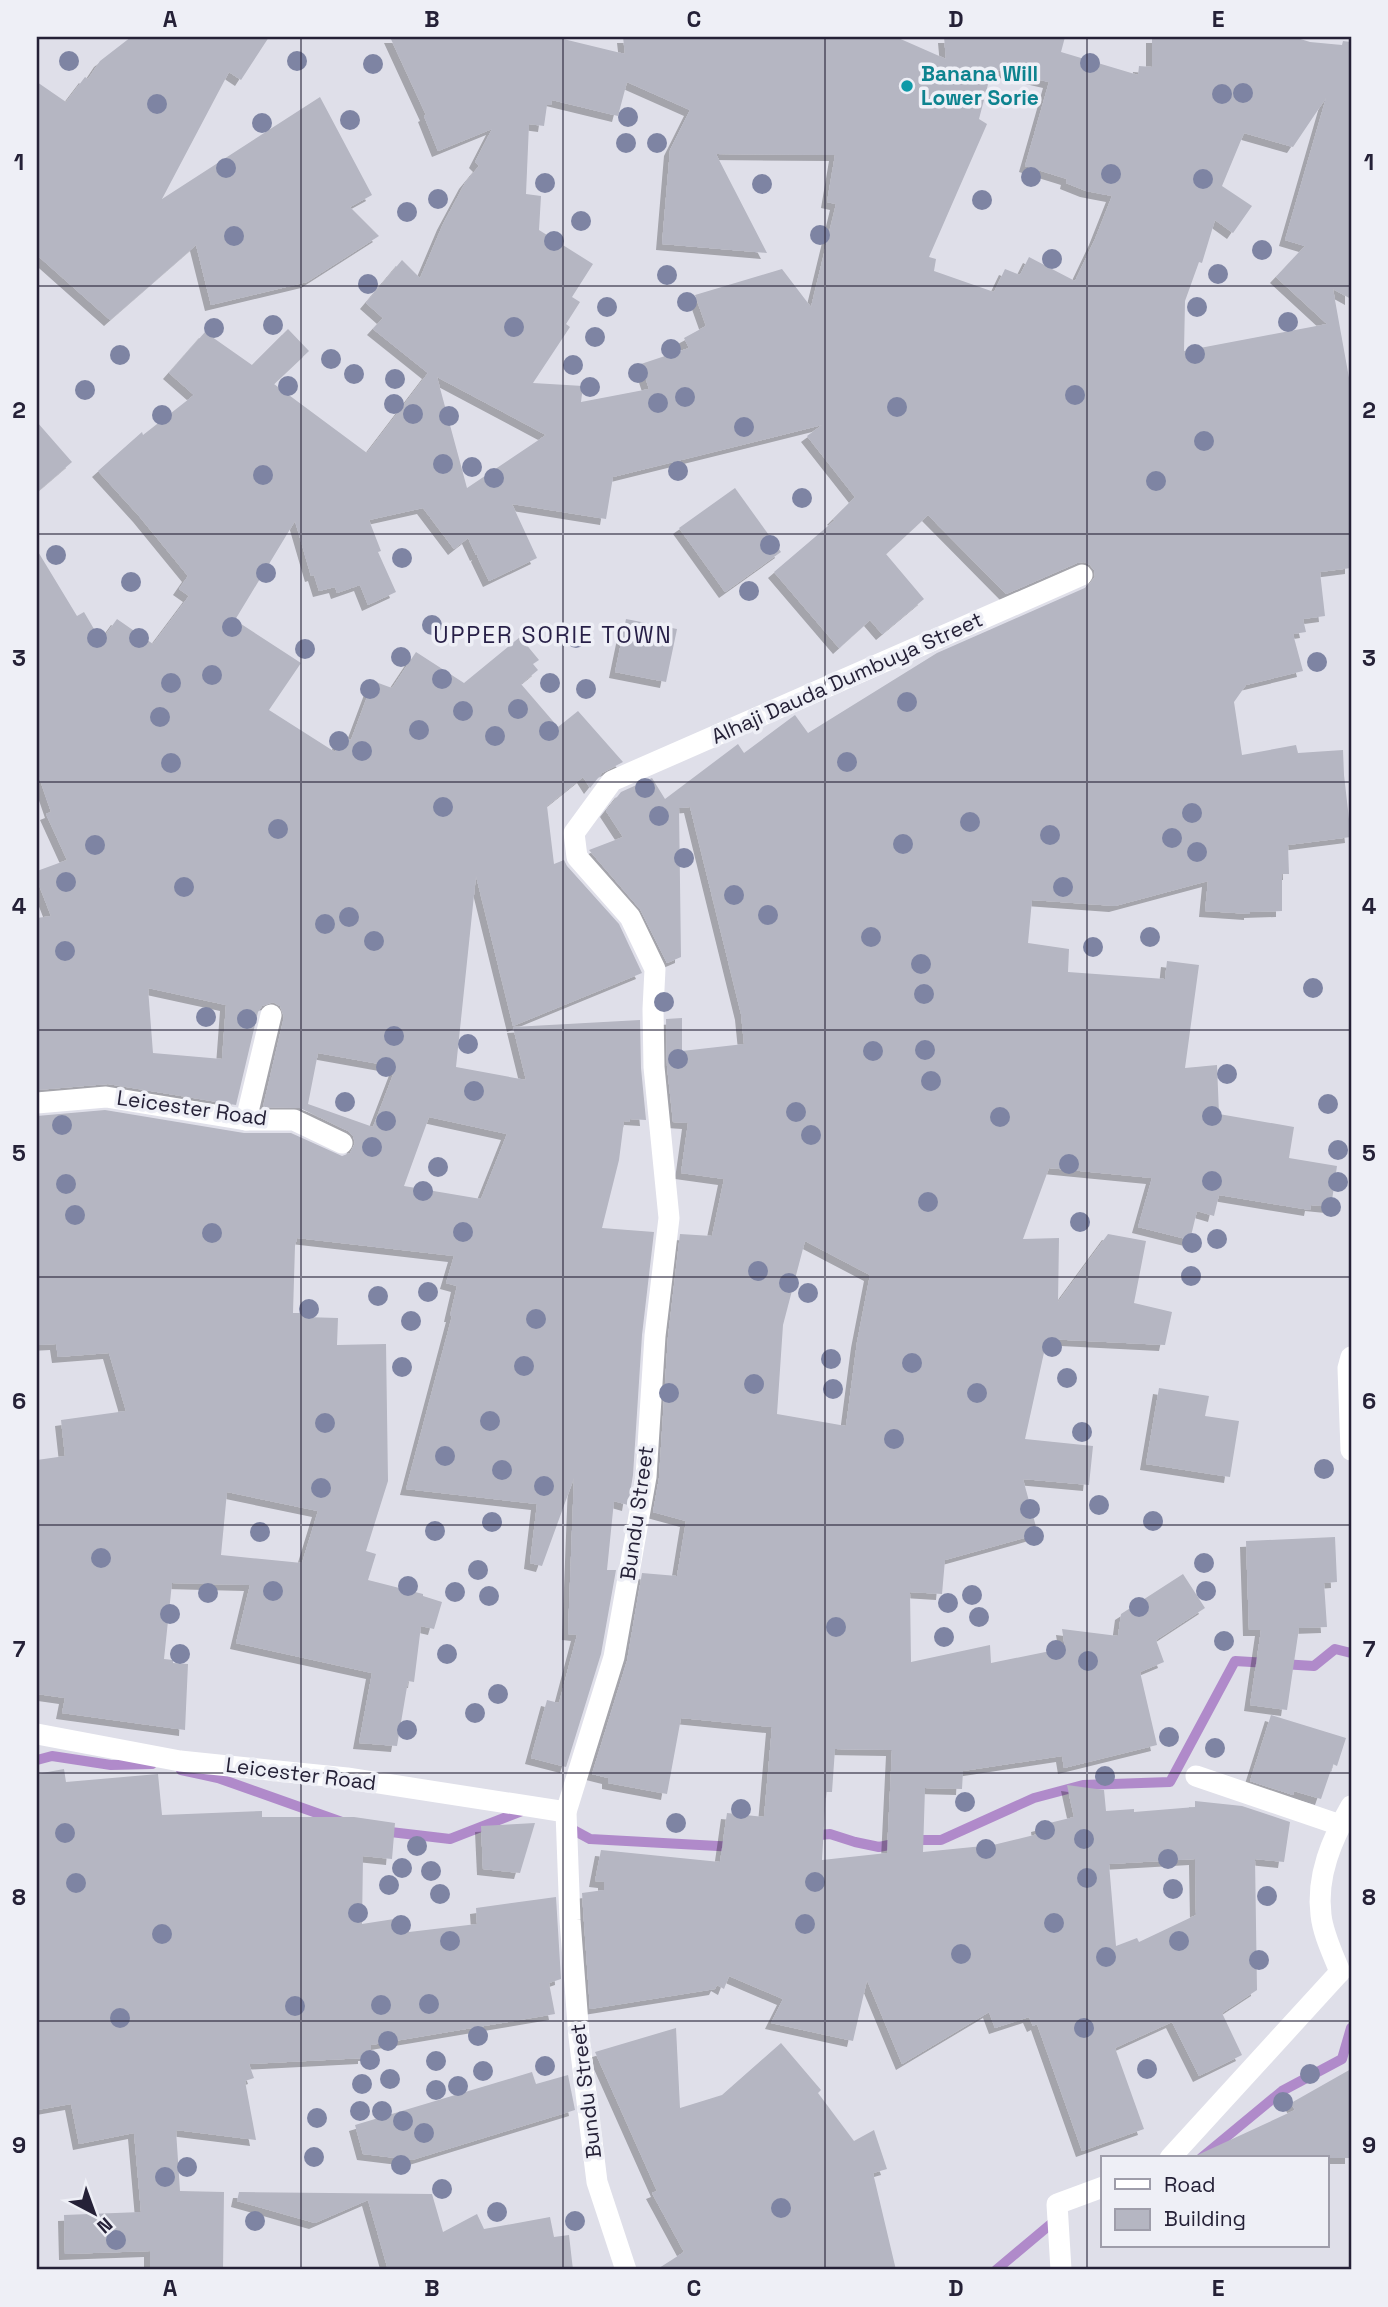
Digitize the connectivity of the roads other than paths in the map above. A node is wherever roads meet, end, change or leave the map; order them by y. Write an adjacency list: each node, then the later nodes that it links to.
1 (1082, 575): 2 (street, Alhaji Dauda Dumbuya Street)
2 (612, 781): 11 (street, Bundu Street)
3 (271, 1015): 5 (street)
4 (37, 1103): 5 (street, Leicester Road)
5 (246, 1120): 6 (street, Leicester Road)
6 (342, 1143)
7 (1351, 1357): 8 (street)
8 (1351, 1450)
9 (37, 1734): 11 (street, Leicester Road)
10 (1196, 1776): 12 (street)
11 (566, 1812): 16 (street, Bundu Street)
12 (1346, 1815): 13 (street)
13 (1346, 1972): 14 (street)
14 (1172, 2156)
15 (1101, 2188): 17 (street)
16 (626, 2270)
17 (1061, 2270)

